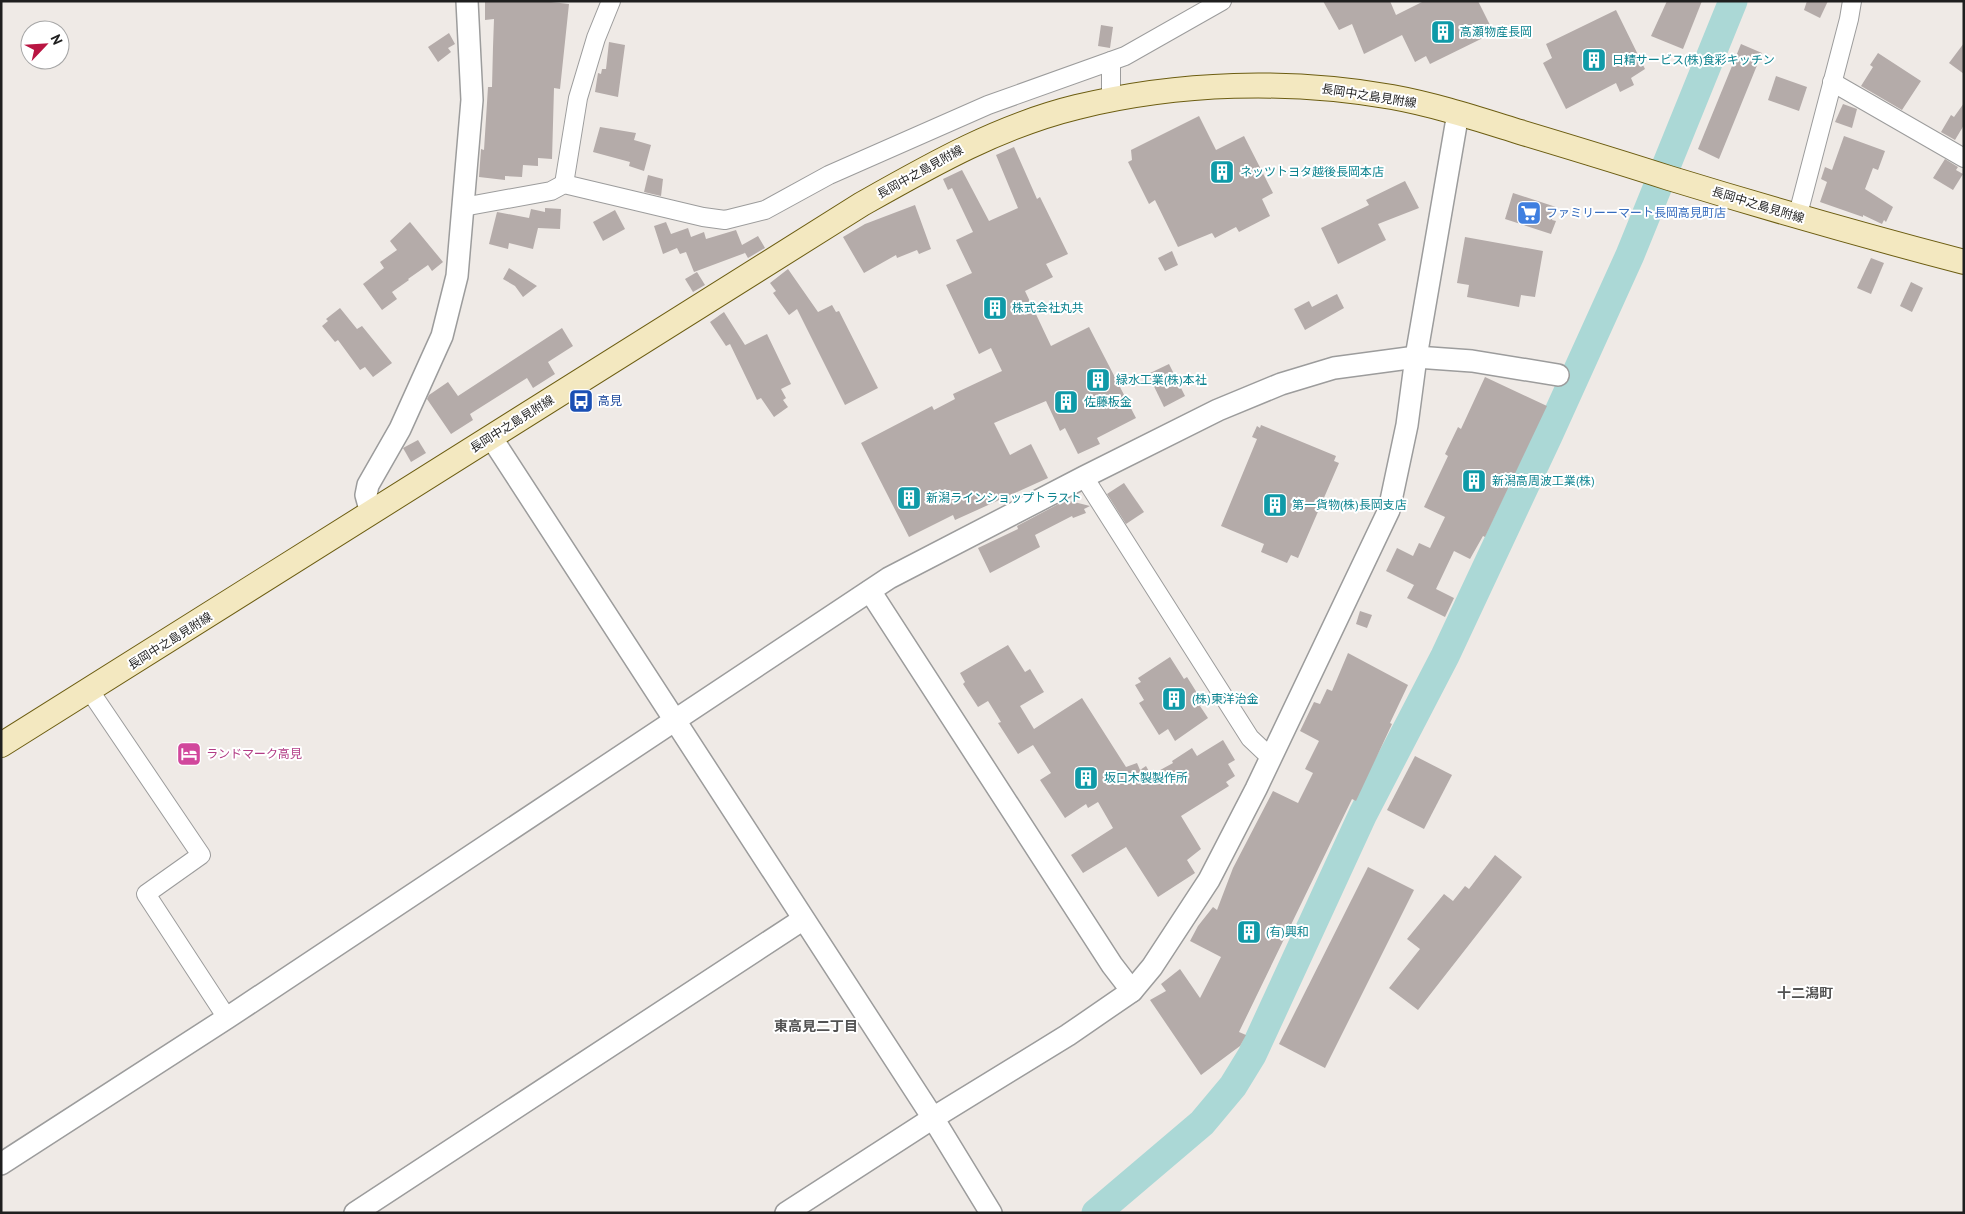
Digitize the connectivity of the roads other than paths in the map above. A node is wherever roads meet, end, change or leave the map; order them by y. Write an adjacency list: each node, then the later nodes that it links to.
1 (467, 1): 11 (street)
2 (611, 1): 10 (street)
3 (1222, 1): 5 (street)
4 (1852, 1): 6 (street)
5 (1111, 61): 7 (street); 10 (street)
6 (1832, 82): 9 (street); 12 (street)
7 (1111, 100): 8 (main road, 長岡中之島見附線); 16 (main road, 長岡中之島見附線)
8 (1458, 113): 12 (main road, 長岡中之島見附線); 14 (street)
9 (1964, 158)
10 (564, 184): 11 (street)
11 (463, 207): 18 (street)
12 (1797, 218): 13 (main road, 長岡中之島見附線)
13 (1964, 262)
14 (1416, 357): 15 (street); 17 (street); 23 (street)
15 (1558, 375)
16 (491, 438): 18 (main road, 長岡中之島見附線); 21 (street)
17 (1084, 477): 19 (street); 23 (street)
18 (371, 513): 20 (main road, 長岡中之島見附線)
19 (870, 591): 21 (street); 25 (street)
20 (90, 691): 22 (main road, 長岡中之島見附線); 26 (street)
21 (673, 721): 24 (street); 26 (street)
22 (1, 746)
23 (1270, 757): 25 (street)
24 (802, 920): 27 (street); 29 (street)
25 (1132, 991): 27 (street)
26 (227, 1018): 28 (street)
27 (932, 1118): 30 (street); 31 (street)
28 (1, 1164)
29 (355, 1213)
30 (786, 1213)
31 (991, 1213)

